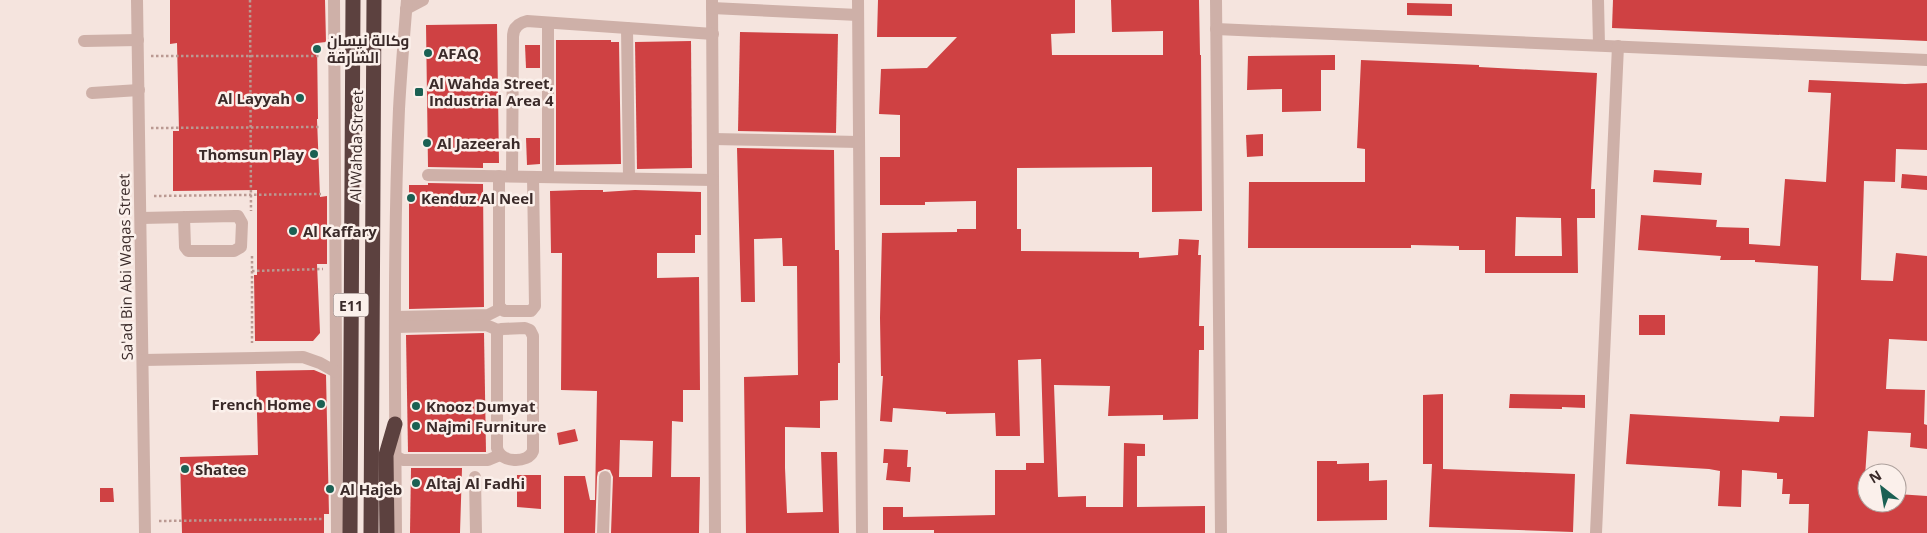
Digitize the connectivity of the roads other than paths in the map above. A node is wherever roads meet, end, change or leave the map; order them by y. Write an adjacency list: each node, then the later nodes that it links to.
1 (137, 0): 16 (street, Sa'ad Bin Abi Waqas Street)
2 (334, 0): 38 (street)
3 (353, 0): 46 (highway, Al Wahda Street / E11)
4 (374, 0): 47 (highway, Al Wahda Street / E11)
5 (423, 0): 9 (street)
6 (858, 0): 11 (street)
7 (1216, 0): 14 (street)
8 (1598, 0): 18 (street)
9 (406, 4): 35 (street)
10 (712, 4): 11 (street); 15 (street)
11 (858, 15): 24 (street)
12 (548, 23): 13 (street); 27 (street); 29 (street)
13 (627, 28): 15 (street); 30 (street)
14 (1216, 29): 18 (street); 54 (street)
15 (713, 34): 23 (street)
16 (138, 40): 17 (street); 21 (street, Sa'ad Bin Abi Waqas Street)
17 (84, 41)
18 (1599, 45): 19 (street)
19 (1618, 46): 20 (street); 55 (street)
20 (1927, 60)
21 (139, 90): 22 (street); 33 (street, Sa'ad Bin Abi Waqas Street)
22 (92, 93)
23 (713, 139): 24 (street); 31 (street)
24 (859, 142): 53 (street)
25 (428, 175): 26 (street)
26 (499, 176): 27 (street); 34 (street)
27 (512, 176): 28 (street)
28 (533, 177): 29 (street); 34 (street)
29 (548, 177): 30 (street)
30 (629, 178): 31 (street)
31 (713, 180): 52 (street)
32 (184, 217): 32 (street); 33 (street)
33 (141, 218): 37 (street, Sa'ad Bin Abi Waqas Street)
34 (500, 309): 35 (street)
35 (395, 322): 36 (street); 39 (street)
36 (498, 330): 40 (street); 40 (street)
37 (143, 360): 38 (street); 44 (street, Sa'ad Bin Abi Waqas Street)
38 (336, 372): 45 (street)
39 (395, 424): 41 (street); 48 (highway)
40 (500, 455): 41 (street)
41 (395, 456): 49 (street)
42 (475, 477): 50 (street)
43 (605, 477): 51 (street)
44 (145, 527)
45 (337, 533)
46 (350, 533)
47 (371, 533)
48 (387, 533)
49 (396, 533)
50 (476, 533)
51 (603, 533)
52 (715, 533)
53 (862, 533)
54 (1221, 533)
55 (1596, 533)

